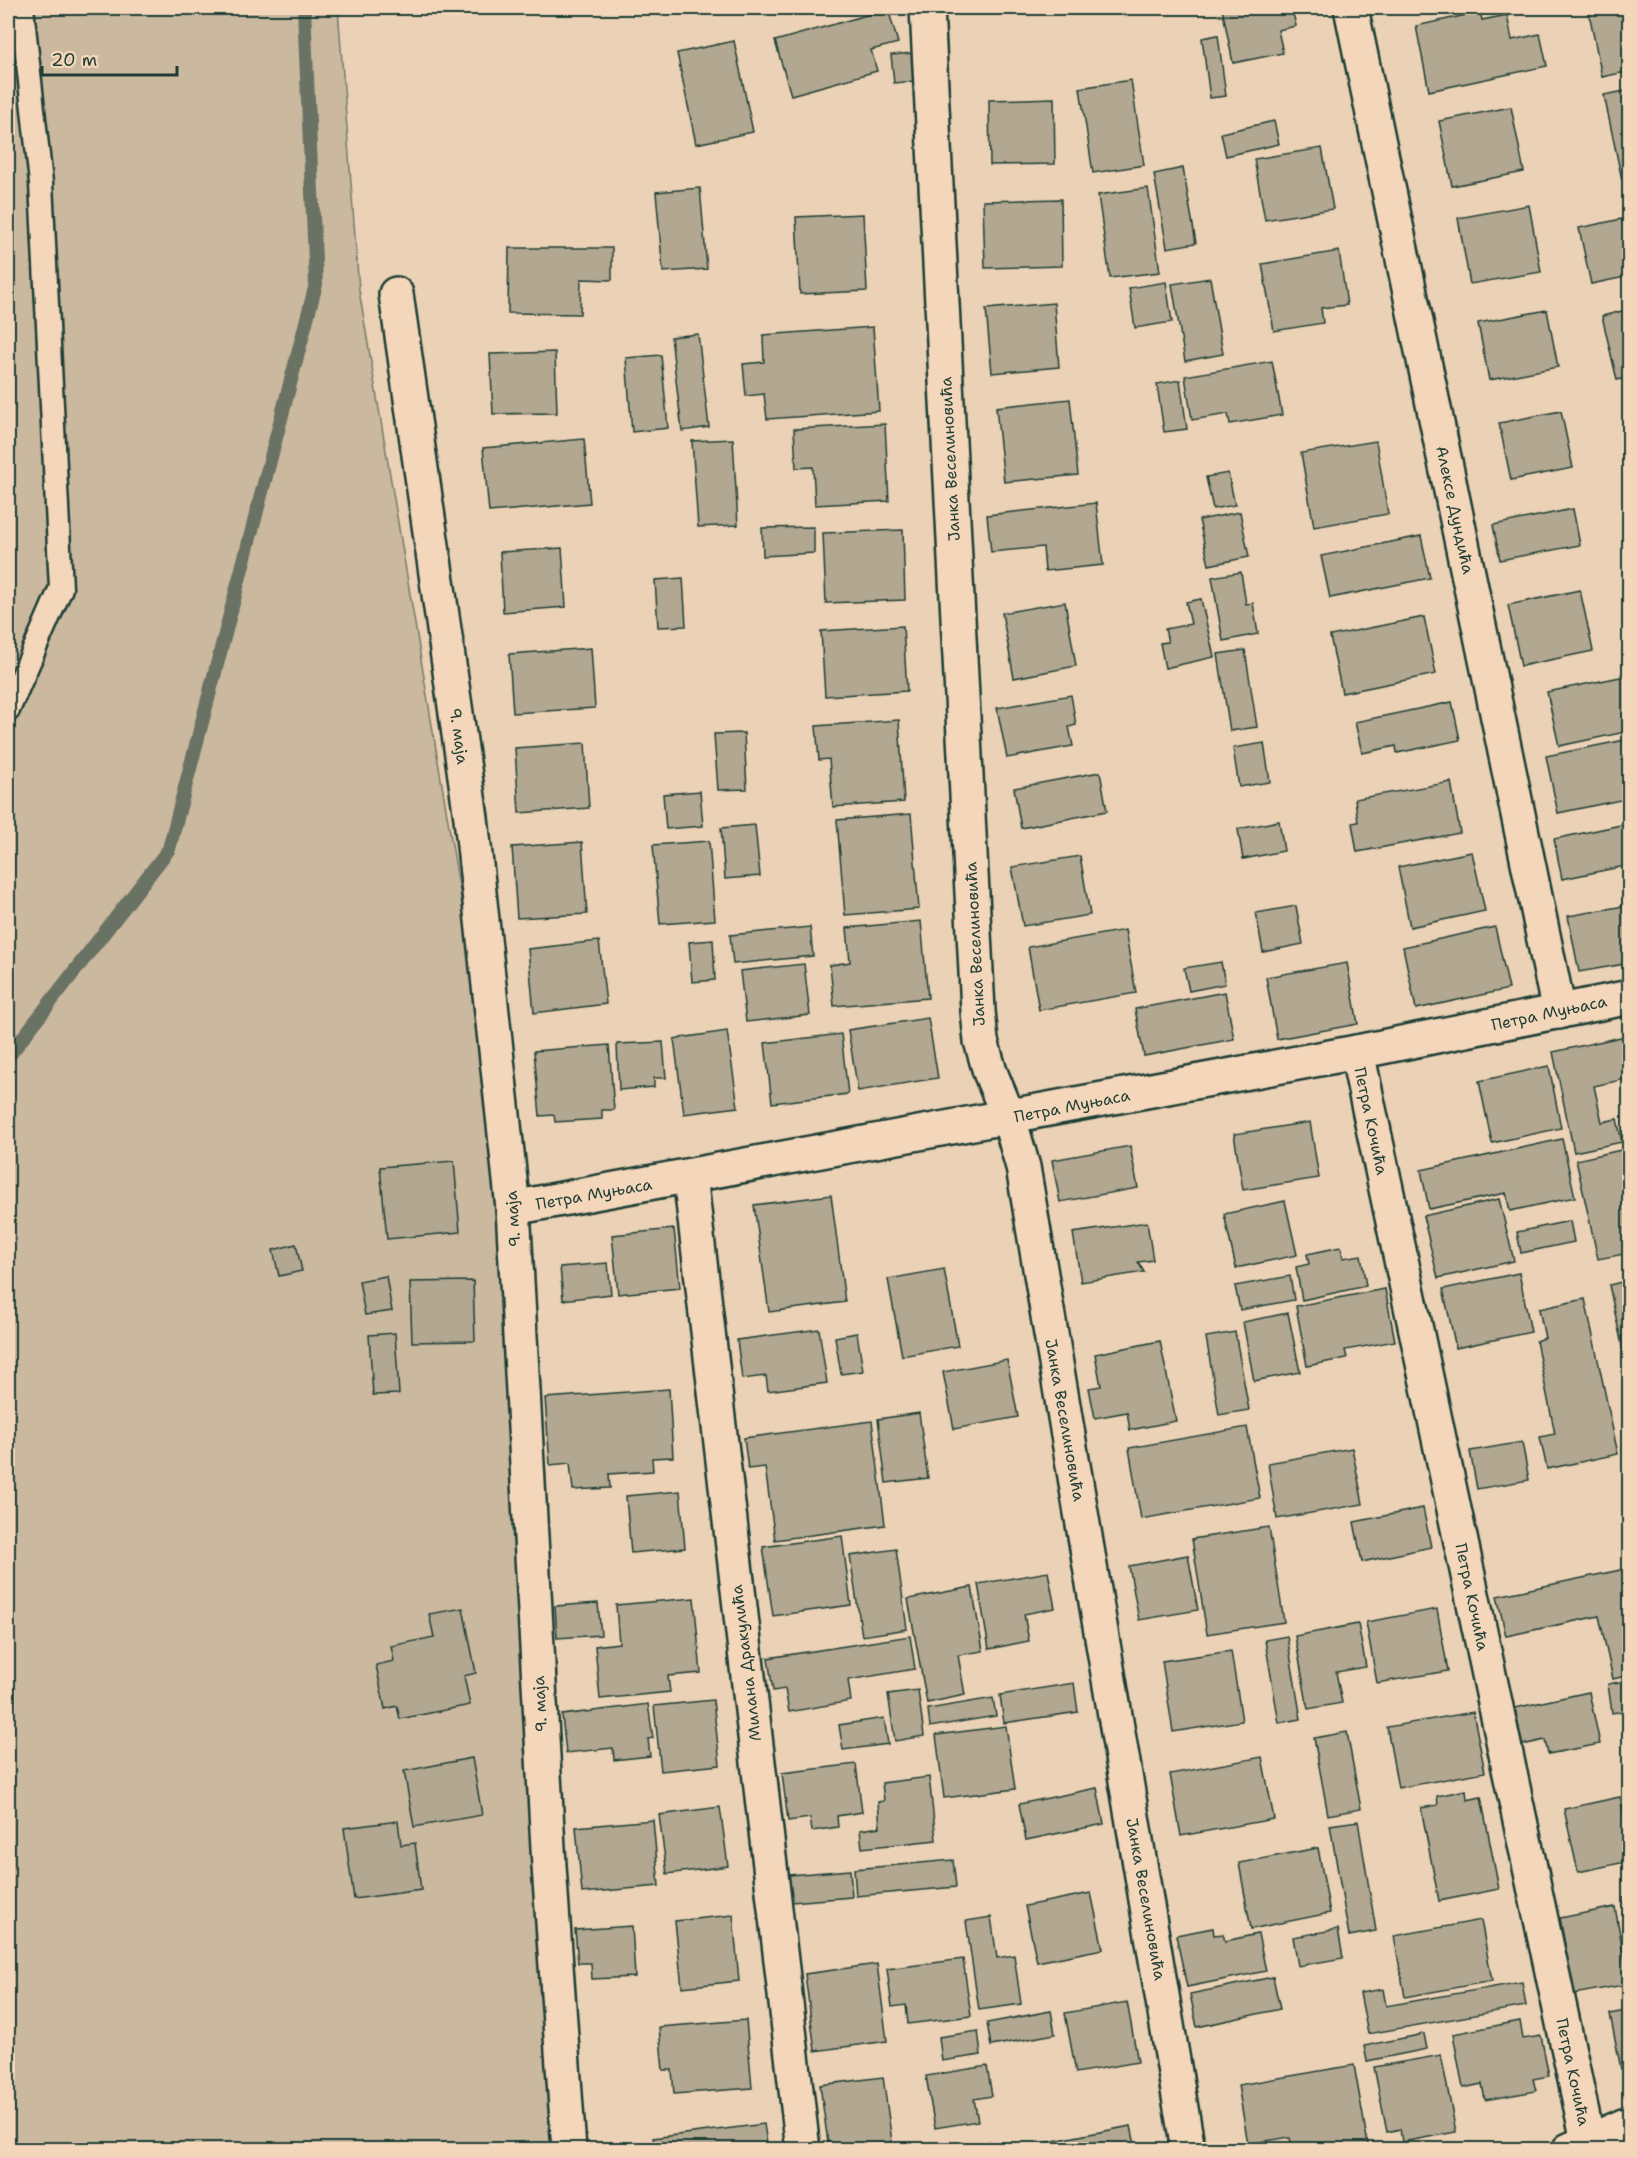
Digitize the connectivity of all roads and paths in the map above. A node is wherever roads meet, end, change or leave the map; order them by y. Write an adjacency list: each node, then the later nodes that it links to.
1 (22, 8): 5 (lane)
2 (927, 8): 9 (street, Јанка Веселиновића)
3 (1351, 8): 7 (street, Алексе Дундића)
4 (396, 294): 11 (street, 9. маја)
5 (8, 710)
6 (1629, 997): 7 (street, Петра Муњаса)
7 (1559, 1012): 8 (street, Петра Муњаса)
8 (1357, 1052): 9 (street, Петра Муњаса); 13 (street, Петра Кочића)
9 (1009, 1118): 10 (street, Петра Муњаса); 16 (street, Јанка Веселиновића)
10 (690, 1176): 11 (street, Петра Муњаса); 15 (street, Милана Дракулића)
11 (513, 1208): 14 (street, 9. маја)
12 (1629, 2123): 13 (street)
13 (1578, 2145)
14 (569, 2150)
15 (803, 2150)
16 (1188, 2150)

